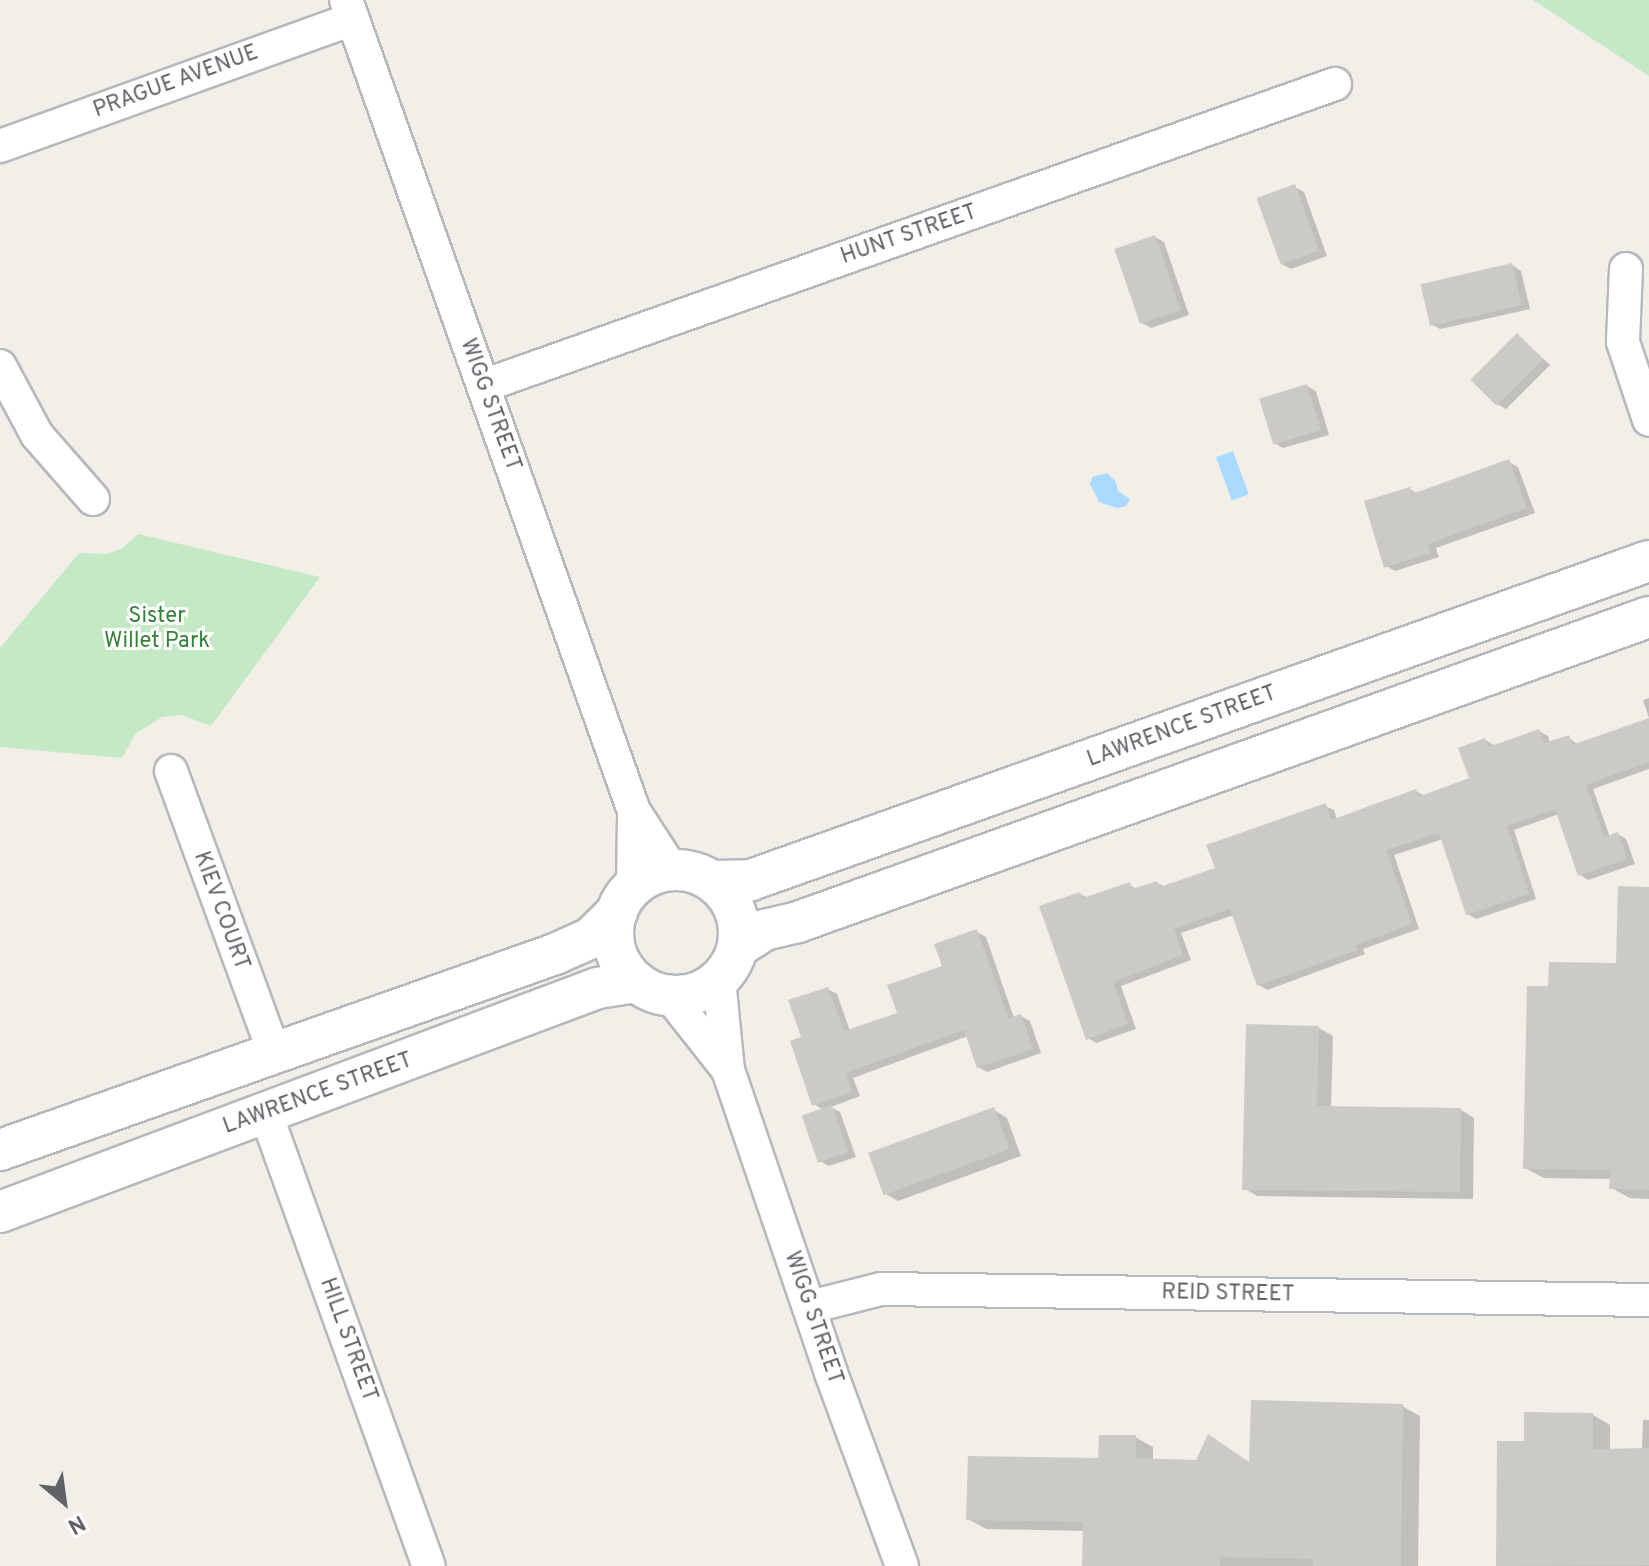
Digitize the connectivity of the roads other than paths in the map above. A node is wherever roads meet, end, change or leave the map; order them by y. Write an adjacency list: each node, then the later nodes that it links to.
1 (350, 10): 3 (street, PRAGUE AVENUE); 6 (street, WIGG STREET)
2 (1335, 84): 6 (street, HUNT STREET)
3 (0, 146)
4 (1626, 269): 7 (street)
5 (0, 366): 8 (street)
6 (483, 386): 14 (street, WIGG STREET)
7 (1649, 420)
8 (93, 499)
9 (1649, 561): 11 (street, LAWRENCE STREET)
10 (1649, 617): 13 (street)
11 (1199, 721): 13 (street); 16 (street, LAWRENCE STREET)
12 (171, 771): 20 (street, KIEV COURT)
13 (1218, 772): 18 (street)
14 (634, 811): 15 (street, WIGG STREET); 17 (street, WIGG STREET)
15 (673, 871): 16 (street); 17 (street)
16 (712, 881): 18 (street)
17 (625, 900): 19 (street); 20 (street)
18 (729, 963): 19 (street); 21 (street, WIGG STREET)
19 (653, 989): 21 (street, WIGG STREET); 22 (street, LAWRENCE STREET)
20 (273, 1050): 23 (street)
21 (728, 1070): 26 (street, WIGG STREET)
22 (266, 1114): 24 (street, LAWRENCE STREET); 27 (street, HILL STREET)
23 (0, 1150)
24 (0, 1212)
25 (1649, 1300): 26 (street, REID STREET)
26 (810, 1307): 28 (street, WIGG STREET)
27 (429, 1566)
28 (902, 1566)

